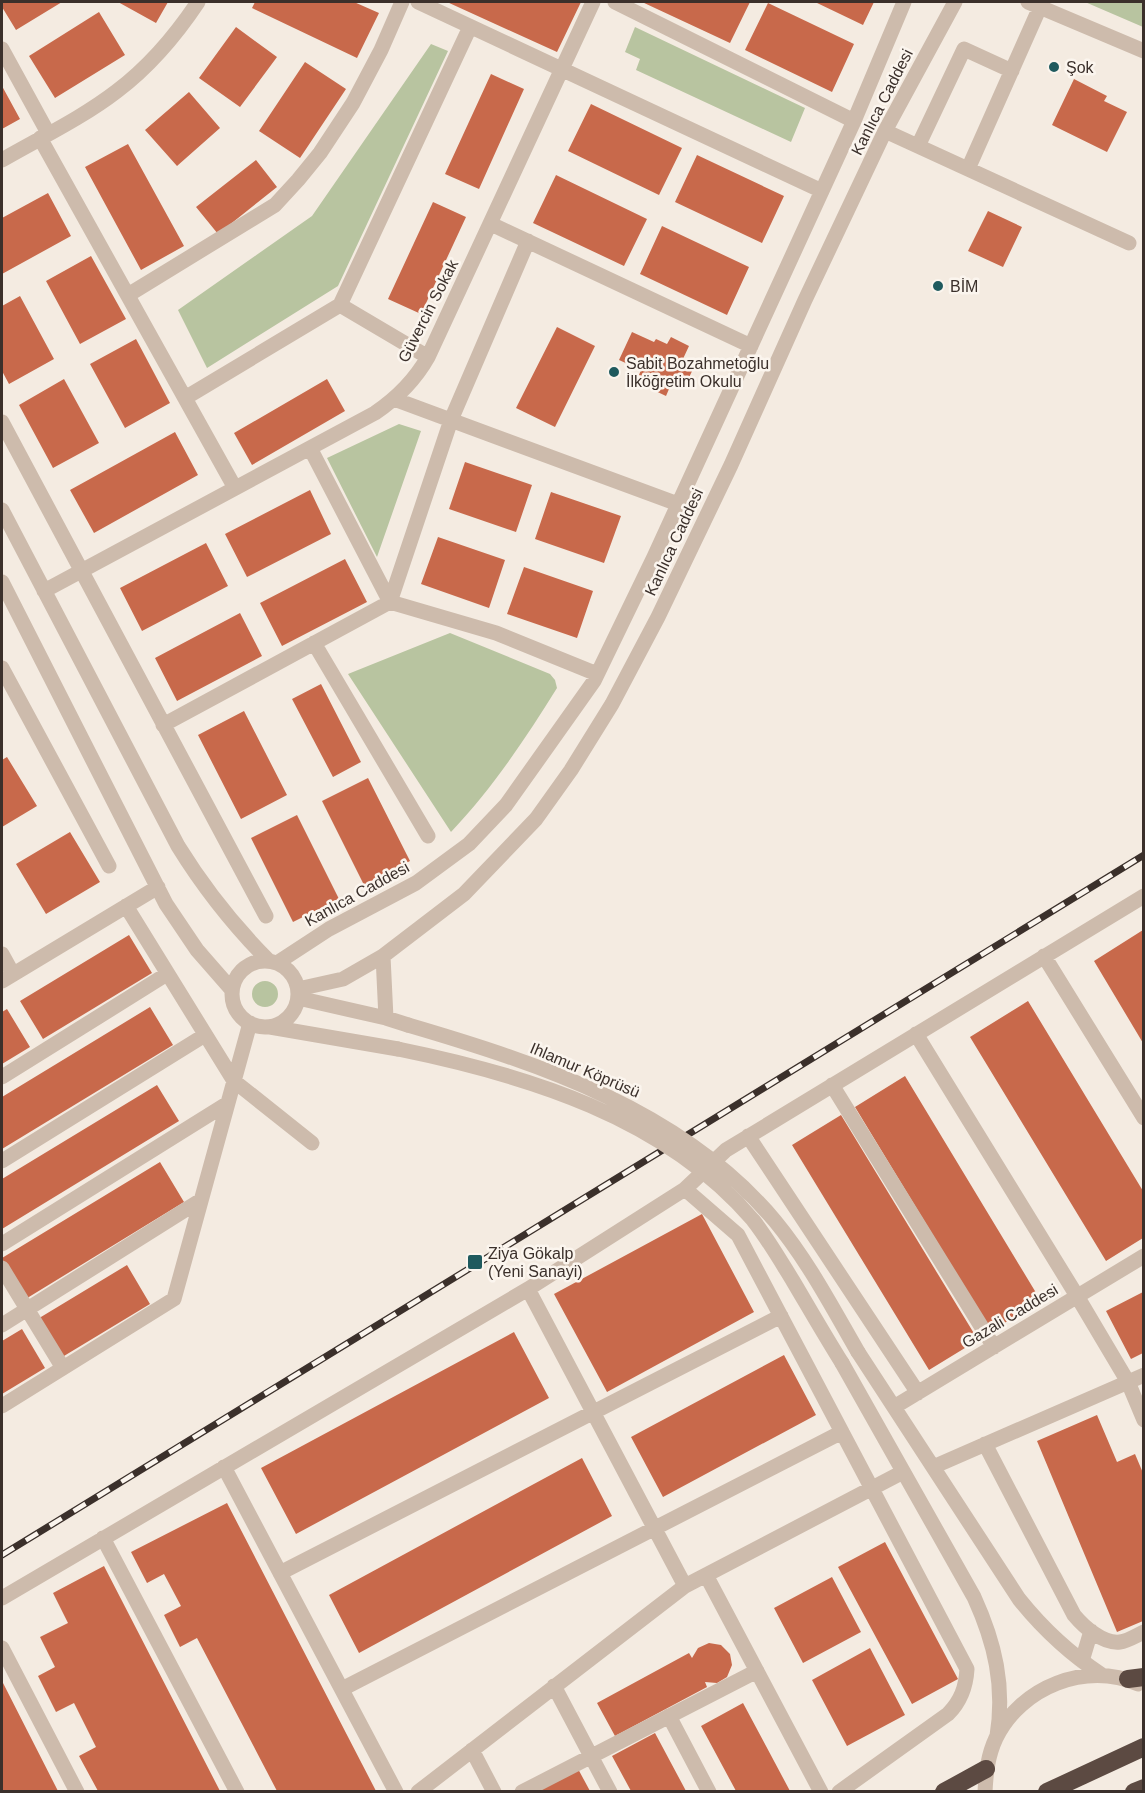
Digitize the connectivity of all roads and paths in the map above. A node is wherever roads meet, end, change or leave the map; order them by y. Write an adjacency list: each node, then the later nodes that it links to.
1 (198, 2): 16 (street)
2 (402, 2): 24 (street)
3 (418, 2): 9 (street)
4 (593, 2): 12 (street, Güvercin Sokak)
5 (615, 2): 14 (street)
6 (904, 2): 14 (street, Kanlıca Caddesi)
7 (955, 2): 15 (street, Kanlıca Caddesi)
8 (1034, 4): 11 (street); 13 (street)
9 (470, 27): 12 (street); 25 (street)
10 (2, 49): 16 (street)
11 (1143, 51)
12 (563, 71): 20 (street); 21 (street, Güvercin Sokak)
13 (1012, 71): 17 (street); 19 (street)
14 (854, 121): 20 (street, Kanlıca Caddesi)
15 (885, 131): 17 (street); 51 (street, Kanlıca Caddesi)
16 (44, 136): 18 (street); 24 (street)
17 (918, 146): 19 (street)
18 (2, 160)
19 (968, 169): 23 (street)
20 (822, 191): 26 (street, Kanlıca Caddesi)
21 (491, 224): 22 (street); 27 (street, Güvercin Sokak)
22 (528, 241): 26 (street); 30 (street)
23 (1129, 243)
24 (128, 295): 28 (street)
25 (340, 305): 27 (street); 28 (street)
26 (751, 346): 34 (street, Kanlıca Caddesi)
27 (428, 357): 29 (street, Güvercin Sokak)
28 (185, 398): 33 (street)
29 (394, 399): 30 (street); 32 (street, Güvercin Sokak)
30 (451, 420): 34 (street); 39 (street)
31 (2, 422): 36 (street)
32 (310, 448): 33 (street, Güvercin Sokak); 39 (street)
33 (236, 488): 36 (street, Güvercin Sokak)
34 (678, 504): 42 (street, Kanlıca Caddesi)
35 (2, 510): 38 (street)
36 (80, 571): 38 (street, Güvercin Sokak); 43 (street)
37 (2, 582): 46 (street)
38 (44, 591): 53 (street)
39 (390, 602): 40 (street); 42 (street)
40 (314, 643): 43 (street); 44 (street)
41 (2, 668): 45 (street)
42 (597, 674): 53 (street, Kanlıca Caddesi)
43 (163, 724): 49 (street)
44 (428, 836)
45 (109, 866)
46 (158, 887): 48 (street); 56 (street)
47 (1143, 896): 52 (street)
48 (126, 906): 54 (street); 55 (street)
49 (266, 916)
50 (2, 954): 55 (street)
51 (383, 956): 57 (street, Kanlıca Caddesi); 58 (street)
52 (1044, 956): 61 (street); 67 (street)
53 (273, 962): 56 (street); 57 (street)
54 (168, 974): 62 (street); 63 (street)
55 (7, 978)
56 (232, 990): 59 (street)
57 (298, 994): 58 (street, Ihlamur Köprüsü); 60 (street)
58 (386, 1018): 87 (street, Ihlamur Köprüsü, bridge)
59 (250, 1023): 60 (street); 64 (street)
60 (270, 1027): 94 (street, Ihlamur Köprüsü, bridge)
61 (916, 1034): 65 (street); 77 (street)
62 (205, 1035): 64 (street); 70 (street)
63 (2, 1077)
64 (234, 1081): 66 (street); 69 (street)
65 (832, 1085): 68 (street); 81 (street)
66 (228, 1103): 72 (street); 73 (street)
67 (1143, 1118)
68 (748, 1136): 71 (street); 85 (street)
69 (312, 1143)
70 (2, 1161)
71 (685, 1189): 76 (street); 79 (street)
72 (201, 1200): 78 (street); 82 (street)
73 (2, 1244)
74 (1143, 1256): 77 (street, Gazali Caddesi)
75 (2, 1268): 78 (street)
76 (528, 1289): 88 (street); 92 (street)
77 (1077, 1296): 81 (street, Gazali Caddesi); 84 (street)
78 (27, 1309): 80 (street); 82 (street)
79 (781, 1316): 88 (street); 90 (street)
80 (2, 1325)
81 (994, 1347): 85 (street, Gazali Caddesi)
82 (63, 1368): 86 (street)
83 (1143, 1375): 84 (street)
84 (1128, 1382): 89 (street); 91 (street)
85 (918, 1393): 87 (street, Gazali Caddesi)
86 (2, 1406)
87 (894, 1407): 93 (street, Ihlamur Köprüsü)
88 (593, 1412): 96 (street); 98 (street)
89 (1143, 1420)
90 (842, 1432): 95 (street); 96 (street)
91 (985, 1444): 93 (street); 102 (street)
92 (224, 1467): 97 (street); 98 (street)
93 (933, 1467): 105 (street, Ihlamur Köprüsü)
94 (903, 1472): 95 (street); 112 (street, Ihlamur Köprüsü)
95 (872, 1488): 99 (street); 127 (street)
96 (655, 1528): 100 (street); 110 (street)
97 (103, 1538): 101 (street); 119 (street)
98 (280, 1573): 110 (street)
99 (706, 1575): 100 (street); 106 (street)
100 (685, 1586): 109 (street)
101 (2, 1598)
102 (1091, 1631): 103 (street); 105 (street)
103 (1143, 1632)
104 (2, 1648): 118 (street)
105 (1082, 1662): 107 (street, Ihlamur Köprüsü)
106 (757, 1671): 111 (street); 126 (street)
107 (1102, 1675): 108 (street); 112 (street)
108 (1138, 1681)
109 (554, 1686): 114 (street); 115 (street)
110 (342, 1689): 120 (street)
111 (669, 1716): 115 (street); 125 (street)
112 (997, 1736): 116 (street)
113 (1143, 1748): 130 (highway)
114 (472, 1750): 121 (street); 122 (street)
115 (591, 1756): 123 (street); 124 (street)
116 (986, 1769): 128 (highway); 129 (street)
117 (1143, 1788): 131 (highway)
118 (77, 1791)
119 (237, 1791)
120 (396, 1791)
121 (418, 1791)
122 (494, 1791)
123 (522, 1791)
124 (610, 1791)
125 (709, 1791)
126 (821, 1791)
127 (839, 1791)
128 (944, 1791)
129 (985, 1791)
130 (1047, 1791)
131 (1134, 1791)

